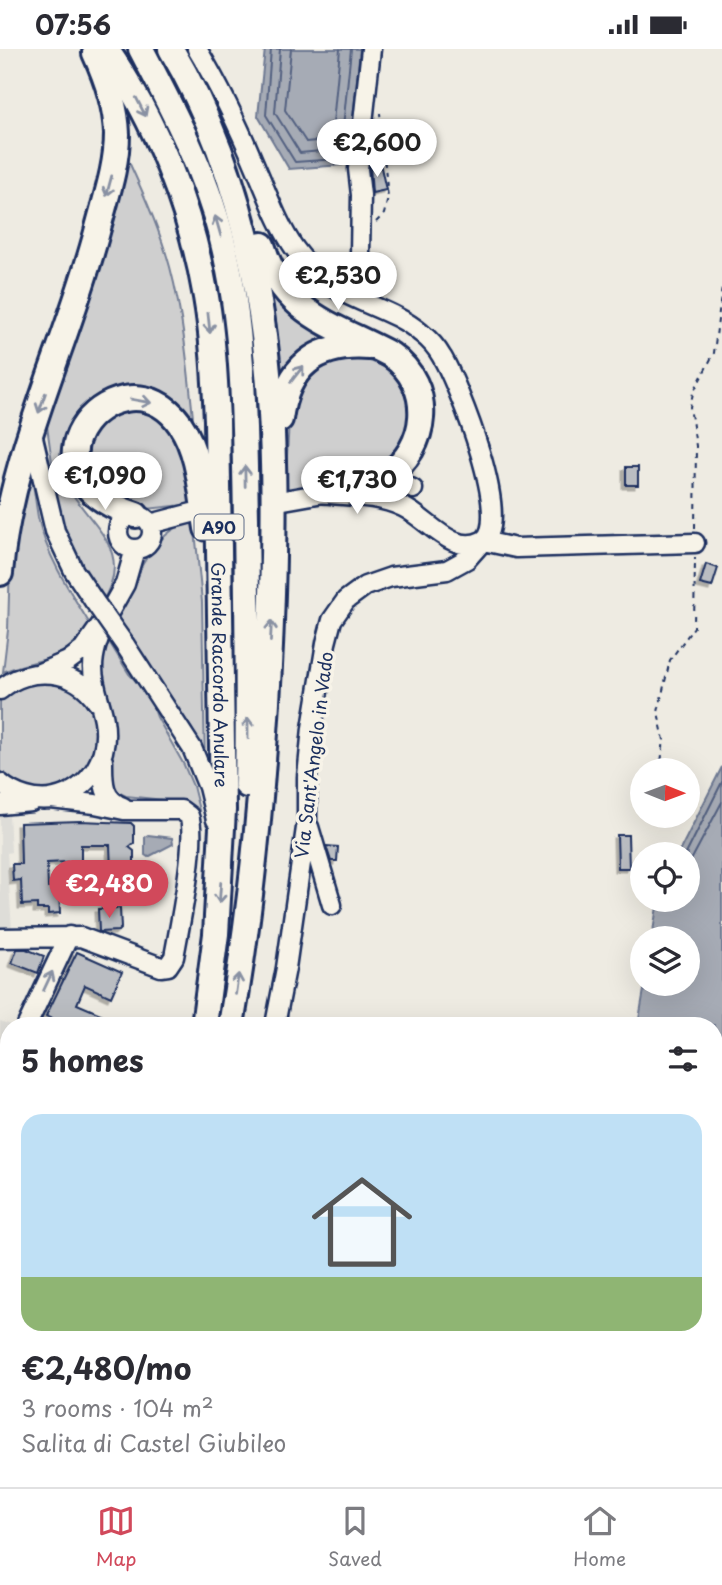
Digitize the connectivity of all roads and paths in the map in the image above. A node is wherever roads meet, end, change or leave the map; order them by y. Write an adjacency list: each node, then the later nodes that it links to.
1 (93, 49): 12 (highway, one-way to 12)
2 (106, 49): 26 (highway, Grande Raccordo Anulare / A90, one-way to 26)
3 (141, 49): 41 (highway, Grande Raccordo Anulare / A90, one-way to 3)
4 (170, 49): 8 (highway, Grande Raccordo Anulare)
5 (197, 49): 10 (street)
6 (371, 49): 9 (street)
7 (379, 107): 9 (path)
8 (208, 119): 11 (highway); 14 (highway, Grande Raccordo Anulare)
9 (360, 239): 10 (street)
10 (355, 298): 22 (street)
11 (373, 347): 13 (highway); 14 (highway, one-way to 11)
12 (32, 433): 25 (highway); 37 (street, bridge)
13 (417, 439): 15 (highway); 16 (street)
14 (274, 462): 41 (highway, Grande Raccordo Anulare, one-way to 14)
15 (386, 476): 16 (street); 17 (street)
16 (413, 489): 21 (street)
17 (320, 493): 18 (street); 21 (street)
18 (284, 500)
19 (192, 513): 20 (street)
20 (143, 520): 24 (street); 24 (street); 26 (highway, one-way to 26)
21 (433, 527): 22 (street)
22 (483, 541): 23 (street); 36 (street, Via Sant'Angelo in Vado)
23 (695, 543)
24 (135, 549): 27 (street)
25 (0, 573)
26 (221, 614): 37 (highway, Grande Raccordo Anulare / A90)
27 (107, 616): 28 (street); 30 (street)
28 (37, 674): 29 (street); 30 (street)
29 (0, 690)
30 (99, 705): 31 (street)
31 (103, 749): 33 (street); 35 (street)
32 (0, 783): 33 (street)
33 (46, 799): 34 (street); 35 (street)
34 (0, 805)
35 (130, 810): 39 (street)
36 (307, 821): 38 (street); 45 (street, Via Sant'Angelo in Vado)
37 (222, 843): 43 (highway, Grande Raccordo Anulare / A90, one-way to 43)
38 (332, 905)
39 (69, 936): 40 (street); 42 (street, one-way to 39)
40 (0, 938)
41 (243, 943): 44 (highway, Grande Raccordo Anulare / A90, one-way to 41)
42 (31, 1017)
43 (205, 1017)
44 (232, 1017)
45 (277, 1017)

